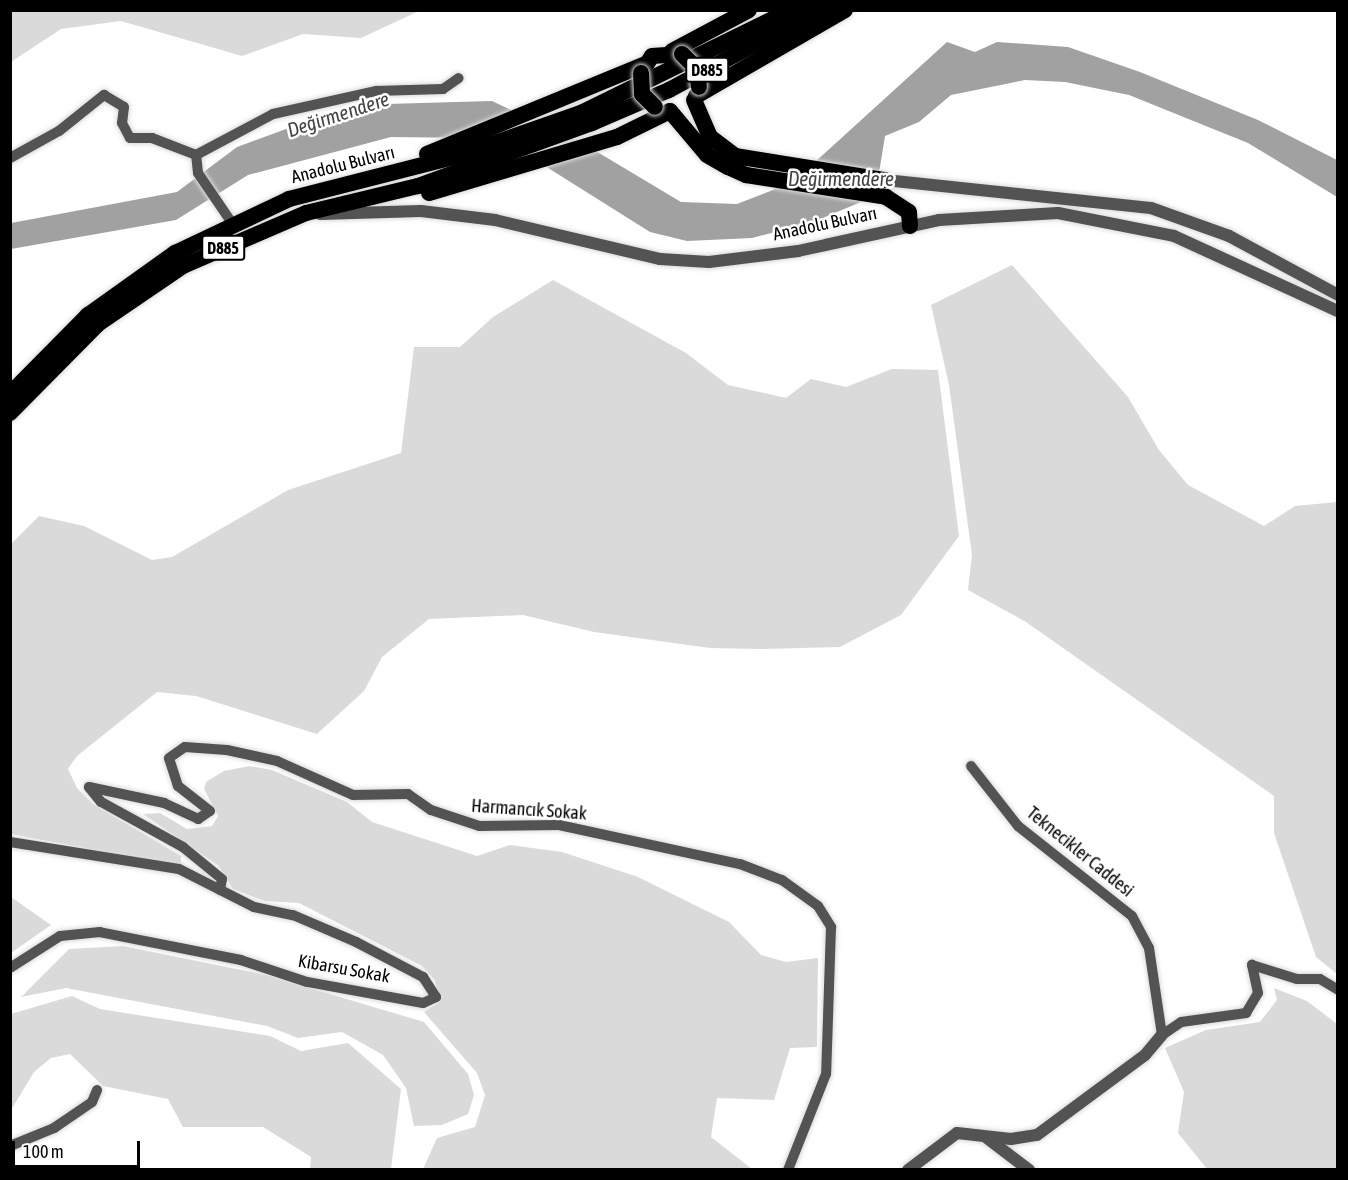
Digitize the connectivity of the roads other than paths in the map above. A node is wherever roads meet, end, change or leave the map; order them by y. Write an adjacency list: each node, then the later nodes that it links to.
1 (791, 10): 10 (highway, Anadolu Bulvarı / D885)
2 (819, 10): 10 (highway, Anadolu Bulvarı / D885)
3 (845, 10): 8 (highway)
4 (749, 11): 5 (highway)
5 (677, 53): 6 (highway); 8 (highway, bridge)
6 (643, 68): 9 (highway, bridge); 11 (highway)
7 (459, 78): 12 (street)
8 (696, 94): 9 (highway); 14 (highway)
9 (663, 109): 14 (highway); 15 (highway)
10 (587, 118): 11 (highway, Anadolu Bulvarı / D885); 15 (highway, Anadolu Bulvarı / D885)
11 (453, 152): 16 (highway, Anadolu Bulvarı / D885)
12 (196, 155): 13 (street); 16 (street)
13 (10, 158)
14 (890, 187): 17 (highway); 18 (street)
15 (306, 213): 17 (street, Anadolu Bulvarı); 21 (highway, Anadolu Bulvarı / D885)
16 (234, 226): 20 (highway, Anadolu Bulvarı / D885)
17 (910, 226): 19 (street, Anadolu Bulvarı)
18 (1338, 296)
19 (1338, 310)
20 (10, 394)
21 (10, 413)
22 (971, 766): 27 (street, Teknecikler Caddesi)
23 (10, 842): 24 (street)
24 (220, 890): 25 (street, Kibarsu Sokak); 31 (street, Harmancık Sokak)
25 (10, 968)
26 (1338, 990): 27 (street)
27 (1162, 1035): 29 (street)
28 (97, 1090): 30 (street)
29 (974, 1133): 32 (street); 33 (street)
30 (10, 1146)
31 (788, 1170)
32 (909, 1170)
33 (1029, 1170)

